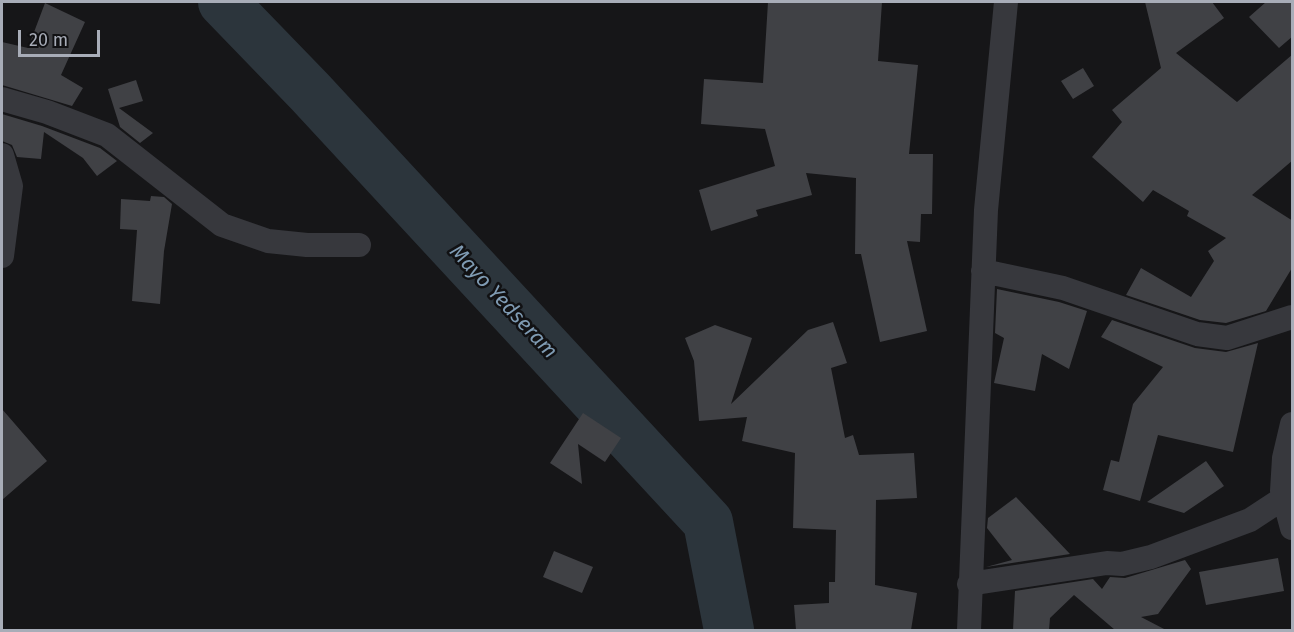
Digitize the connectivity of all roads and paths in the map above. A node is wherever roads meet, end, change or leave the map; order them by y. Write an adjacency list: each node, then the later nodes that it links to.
1 (1006, 2): 6 (street)
2 (2, 99): 4 (street)
3 (2, 155): 5 (street)
4 (359, 245)
5 (2, 256)
6 (983, 271): 7 (street); 11 (street)
7 (1293, 317)
8 (1293, 424): 9 (street)
9 (1286, 494): 10 (street); 11 (street)
10 (1293, 528)
11 (969, 584): 12 (street)
12 (969, 630)

